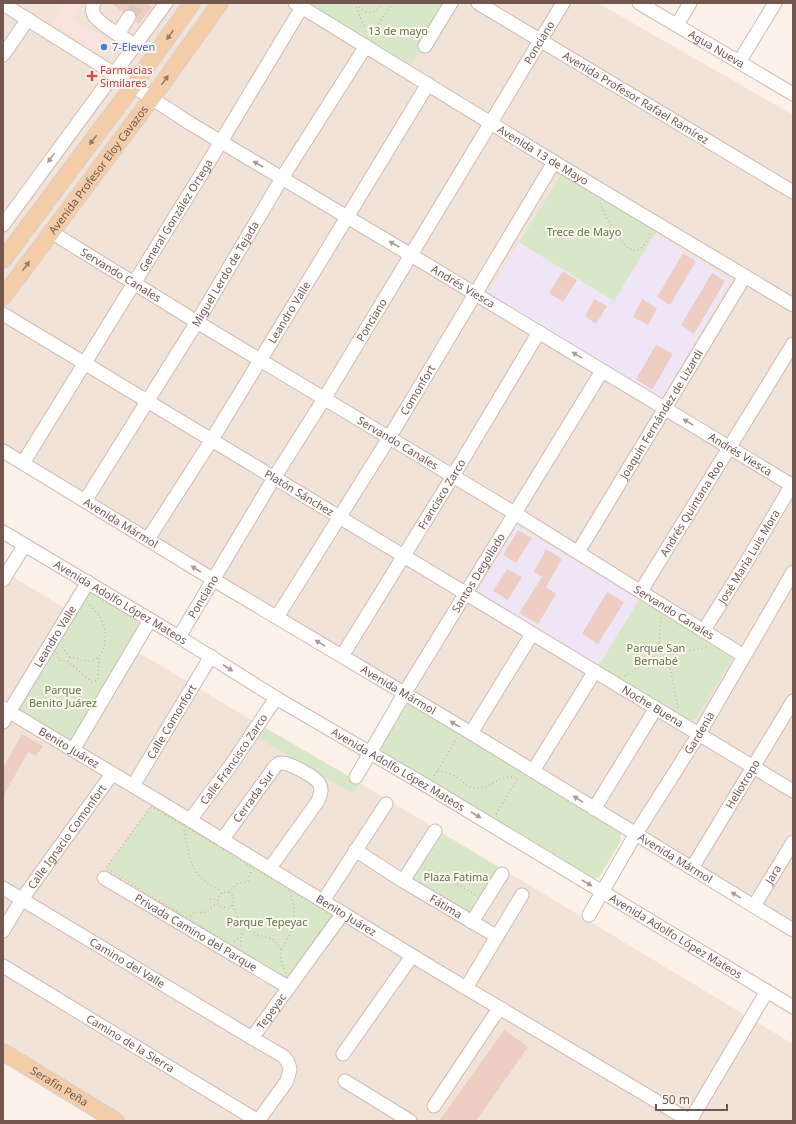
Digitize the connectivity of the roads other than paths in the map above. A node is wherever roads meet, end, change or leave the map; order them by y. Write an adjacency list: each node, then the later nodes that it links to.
1 (94, 3): 16 (street)
2 (166, 3): 18 (street)
3 (192, 3): 25 (main road, Avenida Profesor Eloy Cavazos, one-way to 25)
4 (220, 3): 27 (main road, Avenida Profesor Eloy Cavazos, one-way to 4)
5 (451, 3): 20 (street)
6 (478, 3): 17 (street, Avenida Profesor Rafael Ramírez)
7 (563, 3): 17 (street, Ponciano)
8 (640, 3): 15 (street, Agua Nueva)
9 (690, 3): 15 (street)
10 (775, 3): 22 (street)
11 (3, 4): 13 (street, Andrés Viesca)
12 (299, 5): 19 (street, Avenida 13 de Mayo); 29 (street, General González Ortega)
13 (23, 12): 21 (street); 23 (street, Andrés Viesca)
14 (130, 17): 16 (street)
15 (677, 25): 22 (street, Agua Nueva)
16 (118, 34): 18 (street)
17 (541, 40): 28 (street, Ponciano); 32 (street, Avenida Profesor Rafael Ramírez)
18 (135, 45): 23 (street)
19 (366, 46): 24 (street, Avenida 13 de Mayo); 31 (street, Miguel Lerdo de Tejada)
20 (425, 46)
21 (3, 55)
22 (739, 62): 26 (street, Agua Nueva)
23 (113, 73): 25 (street, Andrés Viesca); 34 (street, one-way to 34)
24 (428, 84): 28 (street, Avenida 13 de Mayo); 33 (street, Leandro Valle)
25 (134, 86): 27 (street, Andrés Viesca); 36 (main road, Avenida Profesor Eloy Cavazos, one-way to 36)
26 (793, 94)
27 (152, 98): 29 (street, Andrés Viesca); 35 (main road, Avenida Profesor Eloy Cavazos)
28 (491, 123): 30 (street, Avenida 13 de Mayo); 37 (street, Ponciano)
29 (220, 141): 31 (street, Andrés Viesca, one-way to 29); 40 (street, General González Ortega)
30 (554, 162): 39 (street, Avenida 13 de Mayo); 41 (street, Comonfort)
31 (282, 178): 33 (street, Andrés Viesca); 45 (street, Miguel Lerdo de Tejada)
32 (793, 192)
33 (346, 217): 37 (street, Andrés Viesca, one-way to 33); 48 (street, Leandro Valle)
34 (3, 226): 36 (street)
35 (51, 232): 40 (street, Servando Canales); 42 (main road, Avenida Profesor Eloy Cavazos, one-way to 35)
36 (20, 237): 38 (main road, Avenida Profesor Eloy Cavazos)
37 (411, 254): 41 (street, Andrés Viesca); 51 (street, Ponciano)
38 (3, 260)
39 (745, 276): 43 (street, Avenida 13 de Mayo); 53 (street, Joaquín Fernández de Lizardi)
40 (133, 283): 45 (street, Servando Canales); 49 (street, General González Ortega)
41 (476, 294): 46 (street, Andrés Viesca); 54 (street, Comonfort)
42 (3, 297)
43 (793, 305)
44 (3, 314): 49 (street, Platón Sánchez)
45 (197, 322): 48 (street, Servando Canales); 52 (street, Miguel Lerdo de Tejada)
46 (539, 332): 50 (street, Andrés Viesca, one-way to 46); 59 (street, Francisco Zarco)
47 (793, 344): 56 (street, Andrés Quintana Roo)
48 (260, 360): 51 (street, Servando Canales); 55 (street, Leandro Valle)
49 (84, 362): 52 (street, Platón Sánchez); 58 (street, General González Ortega)
50 (602, 371): 53 (street, Andrés Viesca); 63 (street, Santos Degollado)
51 (324, 399): 54 (street, Servando Canales); 60 (street, Ponciano)
52 (147, 401): 55 (street, Platón Sánchez); 62 (street, Miguel Lerdo de Tejada)
53 (665, 408): 56 (street, Andrés Viesca, one-way to 53); 68 (street, Joaquín Fernández de Lizardi)
54 (389, 438): 59 (street, Servando Canales); 64 (street, Comonfort)
55 (211, 441): 60 (street, Platón Sánchez); 66 (street, Leandro Valle)
56 (730, 448): 61 (street, Andrés Viesca); 74 (street, Andrés Quintana Roo)
57 (3, 451): 58 (street, Avenida Mármol)
58 (22, 463): 62 (street, Avenida Mármol)
59 (453, 476): 63 (street, Servando Canales); 69 (street, Francisco Zarco)
60 (274, 478): 64 (street, Platón Sánchez); 72 (street, Ponciano)
61 (793, 485): 78 (street, José María Luis Mora)
62 (85, 501): 66 (street, Avenida Mármol)
63 (516, 514): 68 (street, Servando Canales); 75 (street, Santos Degollado)
64 (340, 518): 69 (street, Platón Sánchez); 76 (street, Comonfort)
65 (3, 532): 67 (street, Avenida Adolfo López Mateos)
66 (148, 539): 72 (street, Avenida Mármol, one-way to 66)
67 (24, 546): 71 (street); 73 (street, Avenida Adolfo López Mateos)
68 (578, 552): 74 (street, Servando Canales)
69 (403, 556): 75 (street, Platón Sánchez); 82 (street, Francisco Zarco)
70 (793, 572): 83 (street, Gardenia)
71 (3, 580)
72 (214, 580): 76 (street, Avenida Mármol); 80 (street, Ponciano)
73 (88, 582): 77 (street, Avenida Adolfo López Mateos); 89 (street, Leandro Valle)
74 (641, 591): 78 (street, Servando Canales)
75 (466, 594): 79 (street, Platón Sánchez); 85 (street, Santos Degollado)
76 (277, 617): 82 (street, Avenida Mármol, one-way to 76)
77 (150, 620): 80 (street, Avenida Adolfo López Mateos); 92 (street)
78 (704, 630): 83 (street, Servando Canales)
79 (532, 634): 84 (street, Platón Sánchez); 90 (street)
80 (180, 636): 81 (street, Avenida Adolfo López Mateos)
81 (211, 656): 86 (street, Avenida Adolfo López Mateos, one-way to 86); 98 (street, Calle Comonfort)
82 (342, 656): 85 (street, Avenida Mármol)
83 (744, 656): 91 (street, Gardenia)
84 (595, 671): 88 (street, Noche Buena); 95 (street)
85 (404, 694): 90 (street, Avenida Mármol, one-way to 85); 93 (street, Santos Degollado)
86 (276, 698): 93 (street, Avenida Adolfo López Mateos); 102 (street, Calle Francisco Zarco)
87 (793, 701): 94 (street, Heliotropo)
88 (656, 708): 91 (street, Noche Buena); 101 (street)
89 (5, 714): 92 (street, Benito Juárez)
90 (467, 731): 95 (street, Avenida Mármol)
91 (699, 734): 94 (street, Noche Buena); 104 (street, Gardenia)
92 (73, 750): 96 (street, Benito Juárez)
93 (370, 753): 97 (street, Santos Degollado); 114 (street, Avenida Adolfo López Mateos, one-way to 114)
94 (754, 767): 99 (street, Noche Buena); 109 (street, Heliotropo)
95 (529, 769): 101 (street, Avenida Mármol, one-way to 95)
96 (112, 774): 98 (street, Benito Juárez); 116 (street, Calle Ignacio Comonfort)
97 (356, 777)
98 (133, 786): 102 (street, Benito Juárez)
99 (793, 791)
100 (386, 804): 107 (street)
101 (594, 809): 104 (street, Avenida Mármol)
102 (186, 822): 105 (street, Benito Juárez)
103 (435, 831): 112 (street)
104 (635, 834): 109 (street, Avenida Mármol); 114 (street, Gardenia)
105 (222, 840): 108 (street, Benito Juárez); 108 (street, Cerrada Sur)
106 (793, 842): 118 (street, Jara)
107 (355, 850): 112 (street, Fátima); 117 (street)
108 (270, 868): 117 (street, Benito Juárez)
109 (692, 868): 118 (street, Avenida Mármol, one-way to 109)
110 (502, 874): 121 (street)
111 (104, 878): 127 (street, Privada Camino del Parque)
112 (403, 881): 121 (street, Fátima)
113 (3, 888): 116 (street, Camino del Valle)
114 (602, 892): 120 (street, Gardenia); 129 (street, Avenida Adolfo López Mateos)
115 (522, 895): 124 (street)
116 (22, 899): 123 (street, Calle Ignacio Comonfort); 132 (street, Camino del Valle)
117 (323, 901): 119 (street, Benito Juárez)
118 (754, 906): 122 (street, Avenida Mármol)
119 (343, 913): 125 (street, Benito Juárez); 127 (street, Tepeyac)
120 (589, 915)
121 (472, 922): 124 (street, Fátima)
122 (793, 930)
123 (3, 931)
124 (496, 936): 128 (street)
125 (412, 956): 128 (street, Benito Juárez); 134 (street)
126 (3, 966): 138 (street, Camino de la Sierra)
127 (287, 984): 132 (street, Tepeyac)
128 (466, 988): 131 (street, Benito Juárez)
129 (767, 991): 130 (street, Avenida Adolfo López Mateos); 140 (street)
130 (793, 1007)
131 (501, 1008): 136 (street); 140 (street, Benito Juárez)
132 (252, 1038): 138 (street, Tepeyac)
133 (3, 1052): 137 (main road, Serafín Peña)
134 (343, 1054)
135 (345, 1081): 139 (street)
136 (434, 1106)
137 (110, 1120)
138 (258, 1121)
139 (410, 1121)
140 (690, 1121)

